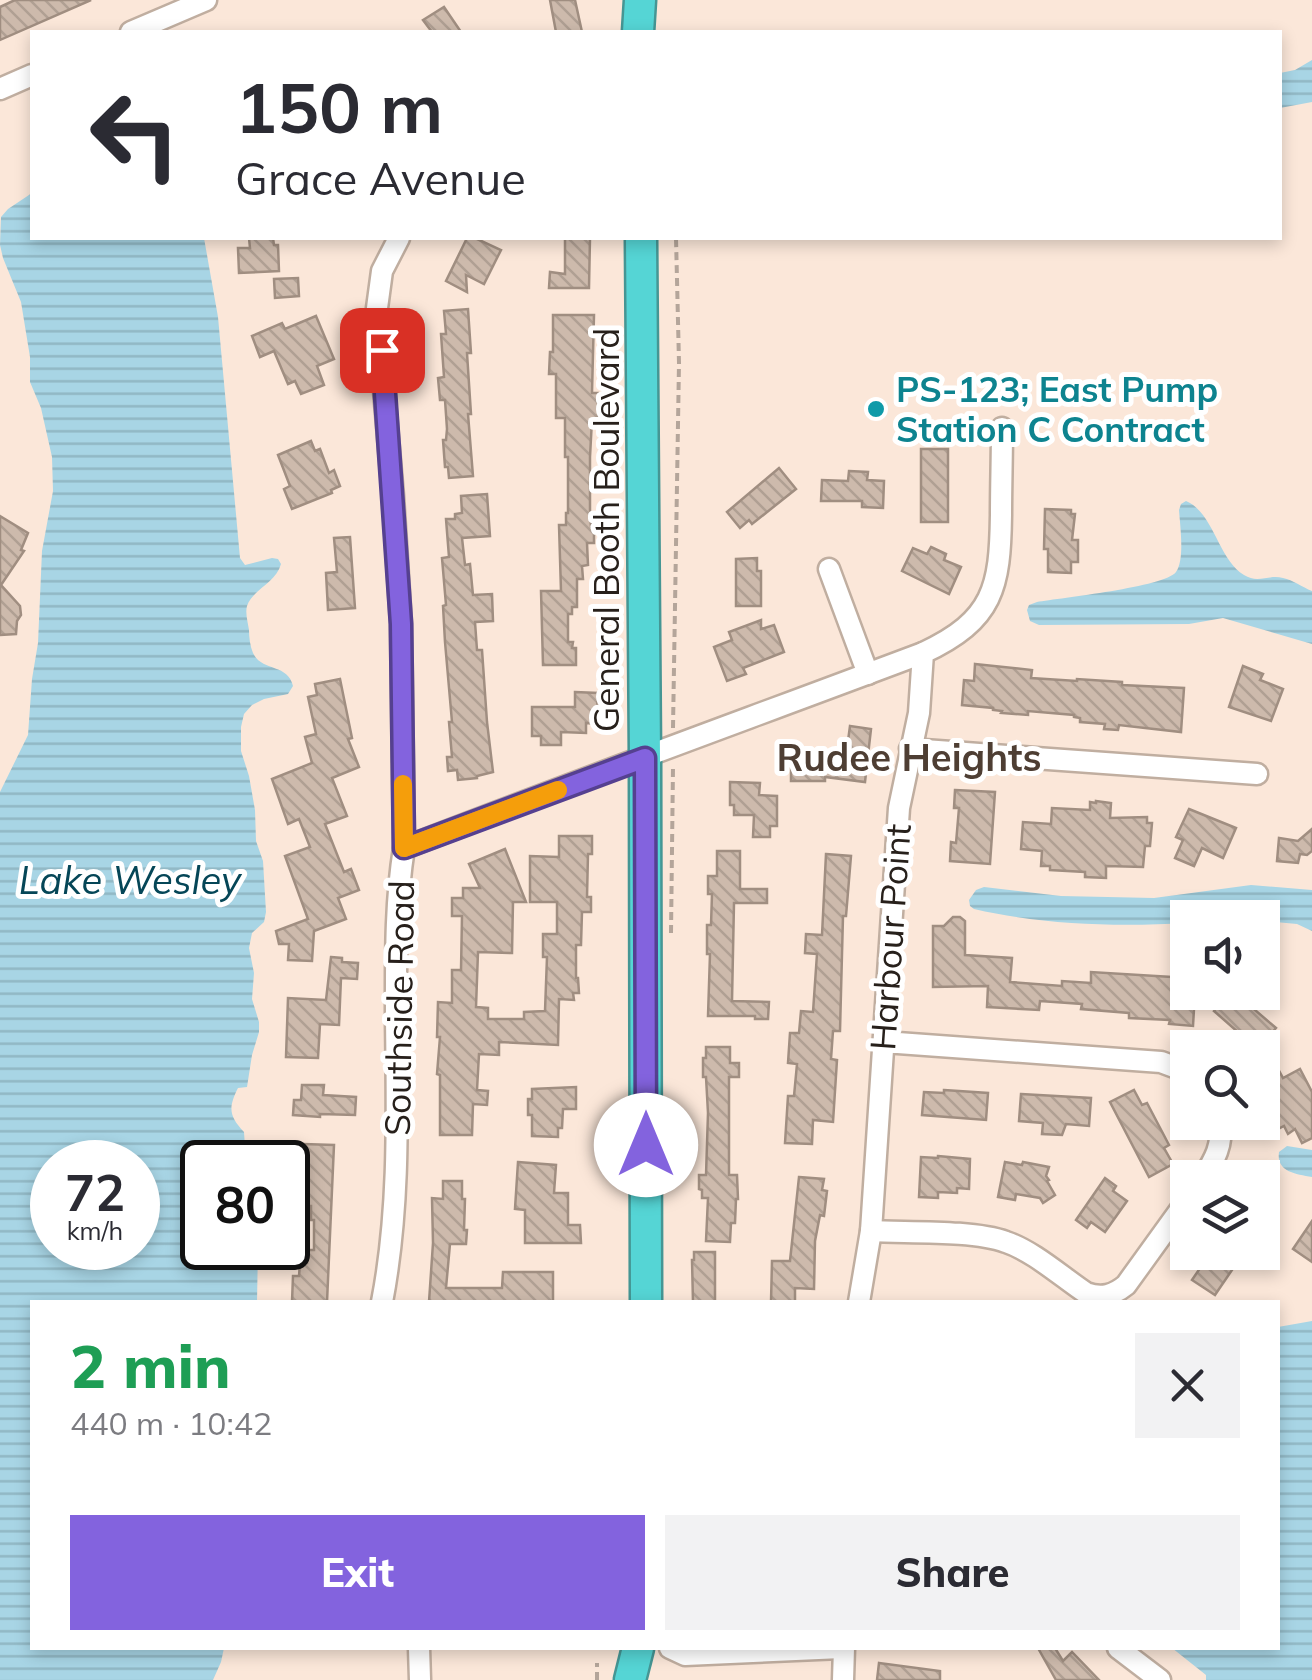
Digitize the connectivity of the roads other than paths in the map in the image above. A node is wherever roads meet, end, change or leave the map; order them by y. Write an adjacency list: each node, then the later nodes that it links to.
1 (206, 0): 2 (street)
2 (136, 30)
3 (30, 76): 4 (street)
4 (0, 89)
5 (398, 240): 14 (street, Southside Road)
6 (641, 240): 12 (highway, General Booth Boulevard)
7 (1002, 428): 9 (street)
8 (828, 569): 10 (street)
9 (924, 654): 10 (street); 11 (street, Harbour Point)
10 (868, 674): 12 (street)
11 (910, 749): 13 (street); 15 (street, Harbour Point)
12 (659, 752): 14 (street); 20 (highway, General Booth Boulevard)
13 (1258, 774)
14 (404, 848): 19 (street, Southside Road)
15 (884, 1042): 16 (street); 18 (street, Harbour Point)
16 (1170, 1065)
17 (1170, 1224): 18 (street)
18 (871, 1232): 21 (street, Harbour Point)
19 (382, 1300)
20 (646, 1300)
21 (859, 1300)
22 (419, 1650): 29 (street)
23 (641, 1650): 30 (highway)
24 (643, 1650): 31 (highway)
25 (674, 1650): 26 (street)
26 (797, 1650)
27 (842, 1650): 32 (street)
28 (1121, 1650): 33 (street)
29 (420, 1680)
30 (630, 1680)
31 (652, 1680)
32 (842, 1680)
33 (1160, 1680)

